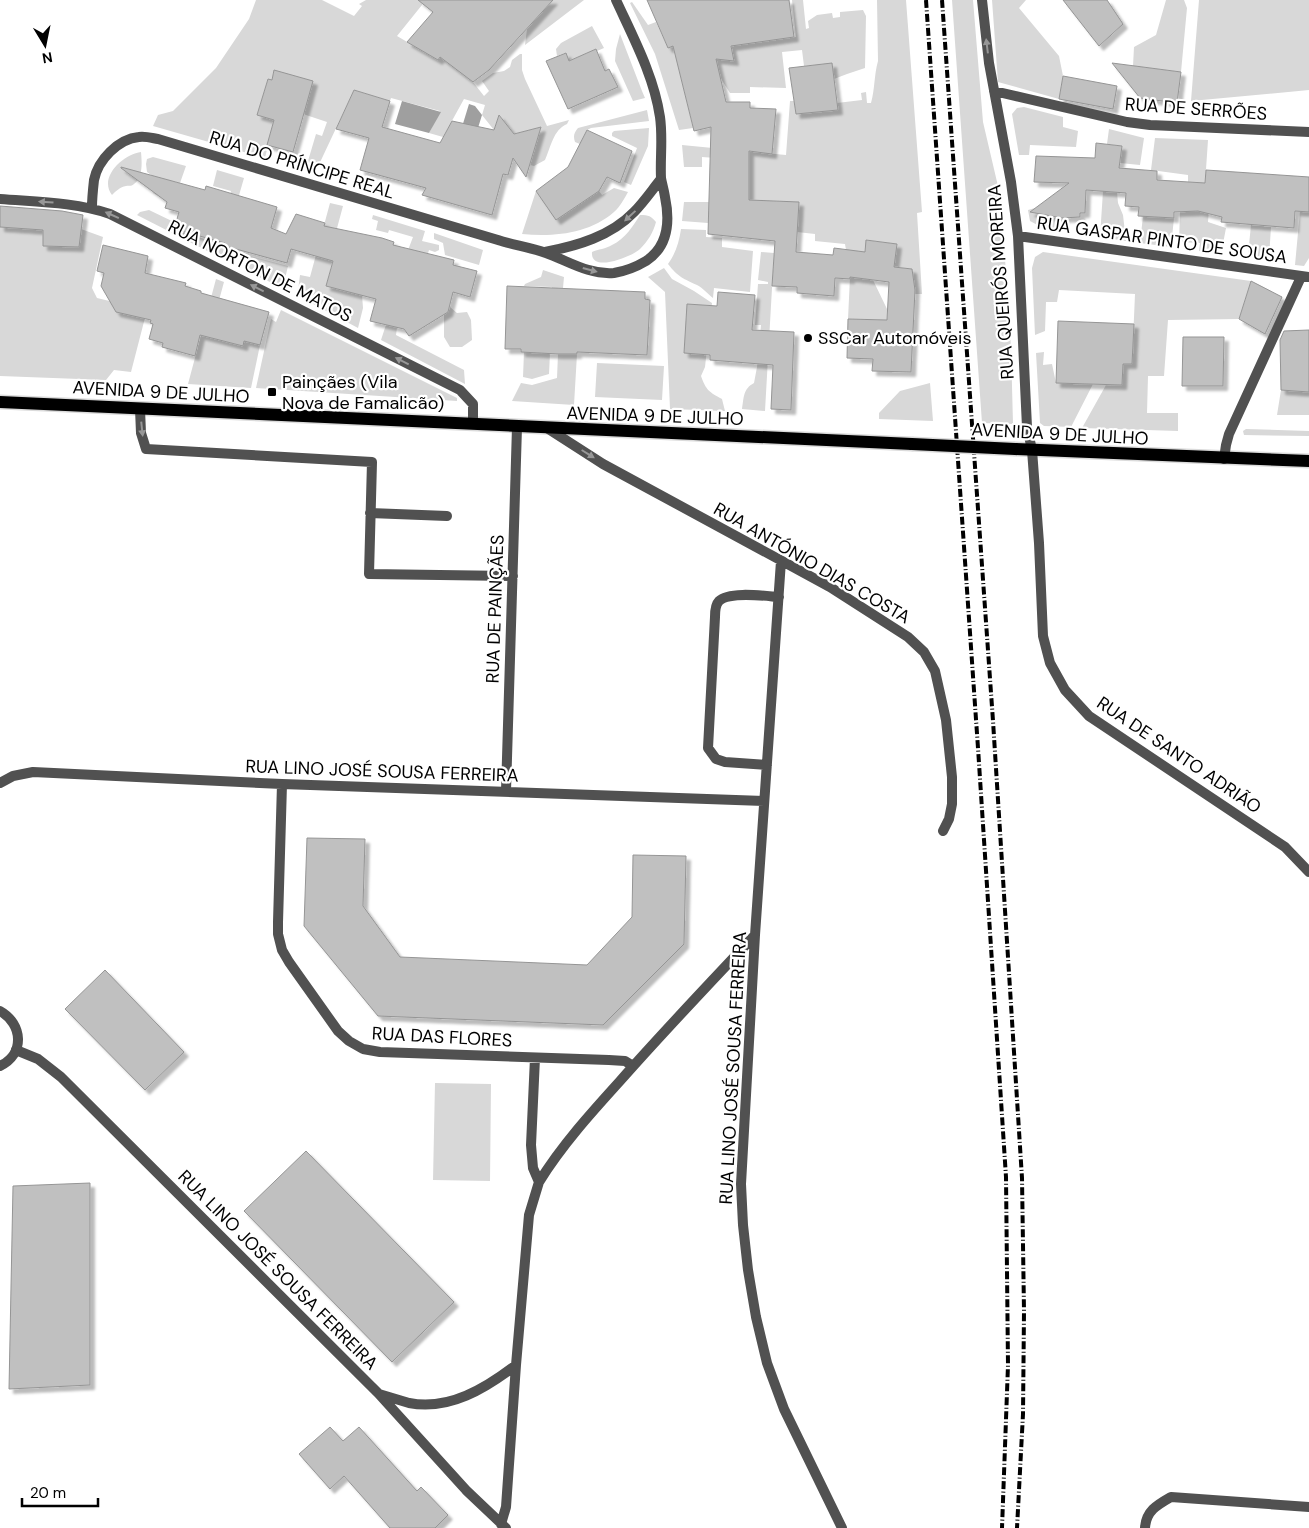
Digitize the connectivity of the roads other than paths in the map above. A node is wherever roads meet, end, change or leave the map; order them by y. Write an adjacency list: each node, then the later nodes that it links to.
1 (616, 0): 5 (street, RUA DO PRÍNCIPE REAL)
2 (982, 0): 3 (street, RUA QUEIRÓS MOREIRA, one-way to 2)
3 (994, 91): 4 (street, RUA DE SERRÕES); 8 (street, RUA QUEIRÓS MOREIRA)
4 (1309, 132)
5 (661, 179): 9 (street, RUA DO PRÍNCIPE REAL, one-way to 9); 9 (street, RUA DO PRÍNCIPE REAL, one-way to 5)
6 (0, 199): 7 (street, RUA NORTON DE MATOS, one-way to 6)
7 (92, 207): 9 (street, RUA DO PRÍNCIPE REAL); 13 (street, RUA NORTON DE MATOS, one-way to 7)
8 (1018, 236): 10 (street, RUA GASPAR PINTO DE SOUSA); 16 (street, RUA QUEIRÓS MOREIRA)
9 (545, 252)
10 (1305, 277): 17 (street, RUA GASPAR PINTO DE SOUSA)
11 (0, 402): 12 (main road, AVENIDA 9 DE JULHO)
12 (140, 409): 13 (main road, AVENIDA 9 DE JULHO); 20 (street, one-way to 20)
13 (474, 424): 14 (main road, AVENIDA 9 DE JULHO)
14 (517, 427): 15 (main road, AVENIDA 9 DE JULHO); 23 (street, RUA DE PAINÇÃES)
15 (547, 428): 16 (main road, AVENIDA 9 DE JULHO, bridge); 22 (street, RUA ANTÓNIO DIAS COSTA, one-way to 22)
16 (1032, 450): 17 (main road, AVENIDA 9 DE JULHO); 19 (street, RUA QUEIRÓS MOREIRA)
17 (1224, 459): 18 (main road, AVENIDA 9 DE JULHO)
18 (1309, 461)
19 (1036, 504): 31 (street, RUA DE SANTO ADRIÃO)
20 (370, 513): 21 (street); 23 (street)
21 (446, 516)
22 (781, 561): 24 (street, RUA LINO JOSÉ SOUSA FERREIRA); 30 (street, RUA ANTÓNIO DIAS COSTA)
23 (513, 576): 28 (street, RUA DE PAINÇÃES)
24 (779, 596): 25 (street, RUA LINO JOSÉ SOUSA FERREIRA); 25 (street)
25 (767, 765): 29 (street, RUA LINO JOSÉ SOUSA FERREIRA)
26 (0, 783): 27 (street, RUA LINO JOSÉ SOUSA FERREIRA)
27 (282, 784): 28 (street, RUA LINO JOSÉ SOUSA FERREIRA); 35 (street, RUA DAS FLORES)
28 (506, 792): 29 (street, RUA LINO JOSÉ SOUSA FERREIRA)
29 (764, 801): 32 (street, RUA LINO JOSÉ SOUSA FERREIRA)
30 (943, 831)
31 (1309, 872)
32 (755, 935): 37 (street); 43 (street, RUA LINO JOSÉ SOUSA FERREIRA)
33 (0, 1011): 34 (street)
34 (16, 1050): 36 (street); 40 (street, RUA LINO JOSÉ SOUSA FERREIRA)
35 (535, 1058): 37 (street, RUA DAS FLORES); 38 (street)
36 (0, 1066)
37 (633, 1066): 38 (street)
38 (539, 1182): 39 (street)
39 (516, 1365): 40 (street); 42 (street)
40 (378, 1393): 42 (street, RUA LINO JOSÉ SOUSA FERREIRA)
41 (1309, 1507): 44 (street)
42 (504, 1526)
43 (842, 1528)
44 (1145, 1528)

